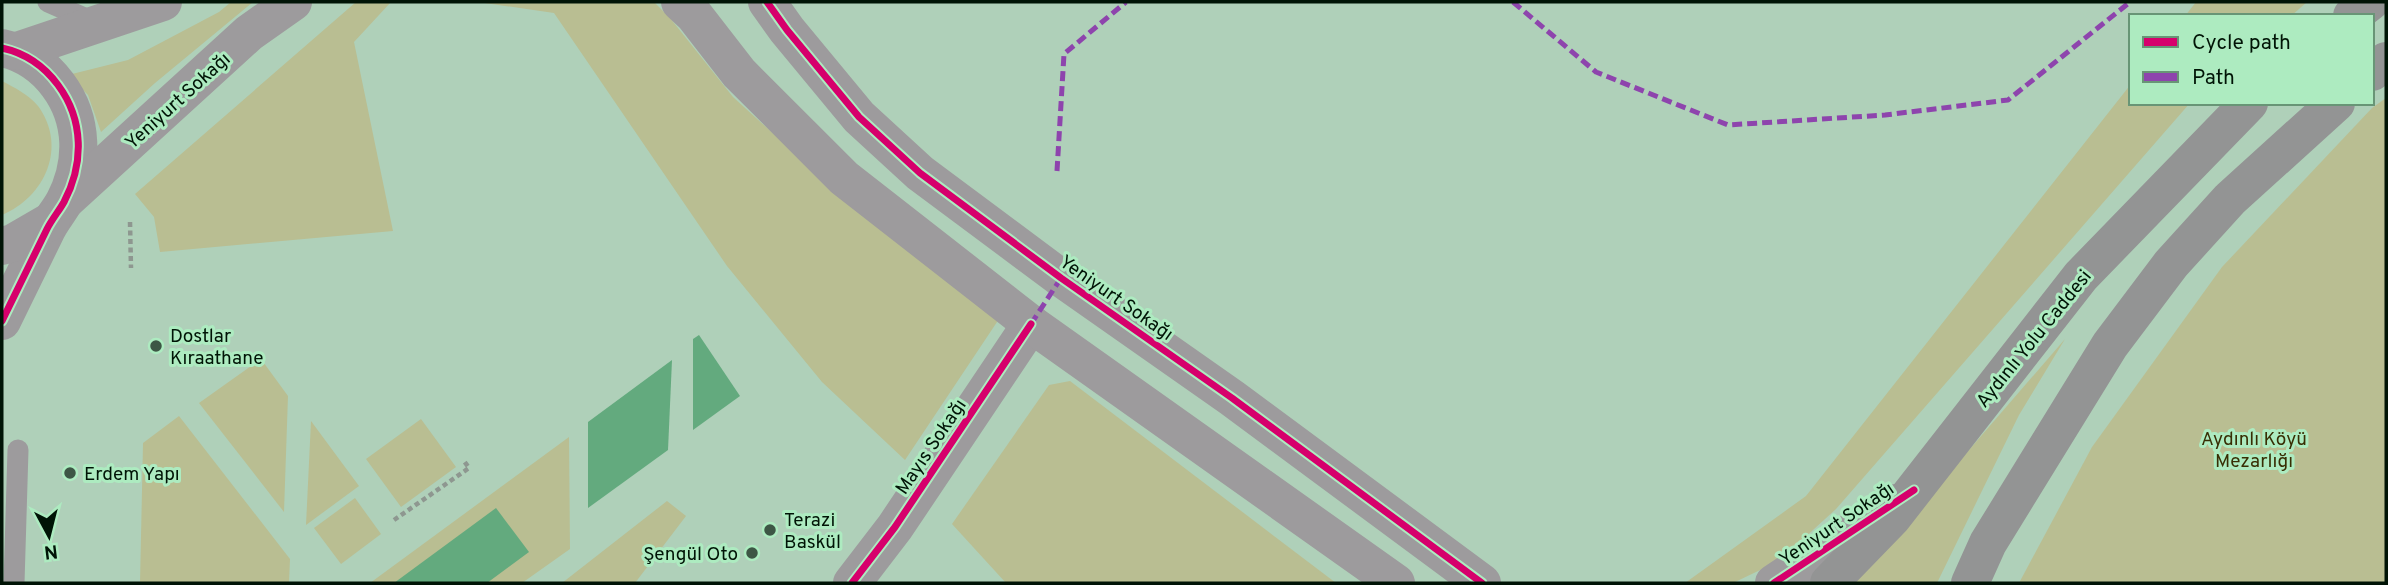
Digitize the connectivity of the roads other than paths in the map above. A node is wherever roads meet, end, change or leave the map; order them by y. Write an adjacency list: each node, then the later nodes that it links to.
1 (48, 2): 8 (lane)
2 (163, 2): 8 (street)
3 (293, 2): 12 (street, Yeniyurt Sokağı)
4 (680, 2): 15 (street)
5 (767, 2): 21 (street, Yeniyurt Sokağı)
6 (2370, 2): 7 (main road)
7 (2355, 14)
8 (98, 24): 9 (street)
9 (9, 50): 12 (street)
10 (2247, 105): 17 (main road, Aydınlı Yolu Caddesi)
11 (2334, 105): 24 (main road)
12 (57, 211): 13 (street); 14 (street)
13 (2, 246)
14 (2, 321)
15 (1031, 324): 19 (street, Mayıs Sokağı); 20 (street)
16 (18, 450): 18 (lane)
17 (1914, 490): 22 (street, Yeniyurt Sokağı); 23 (main road, Aydınlı Yolu Caddesi)
18 (15, 583)
19 (852, 583)
20 (1396, 583)
21 (1482, 583)
22 (1774, 583)
23 (1829, 583)
24 (1970, 583)

